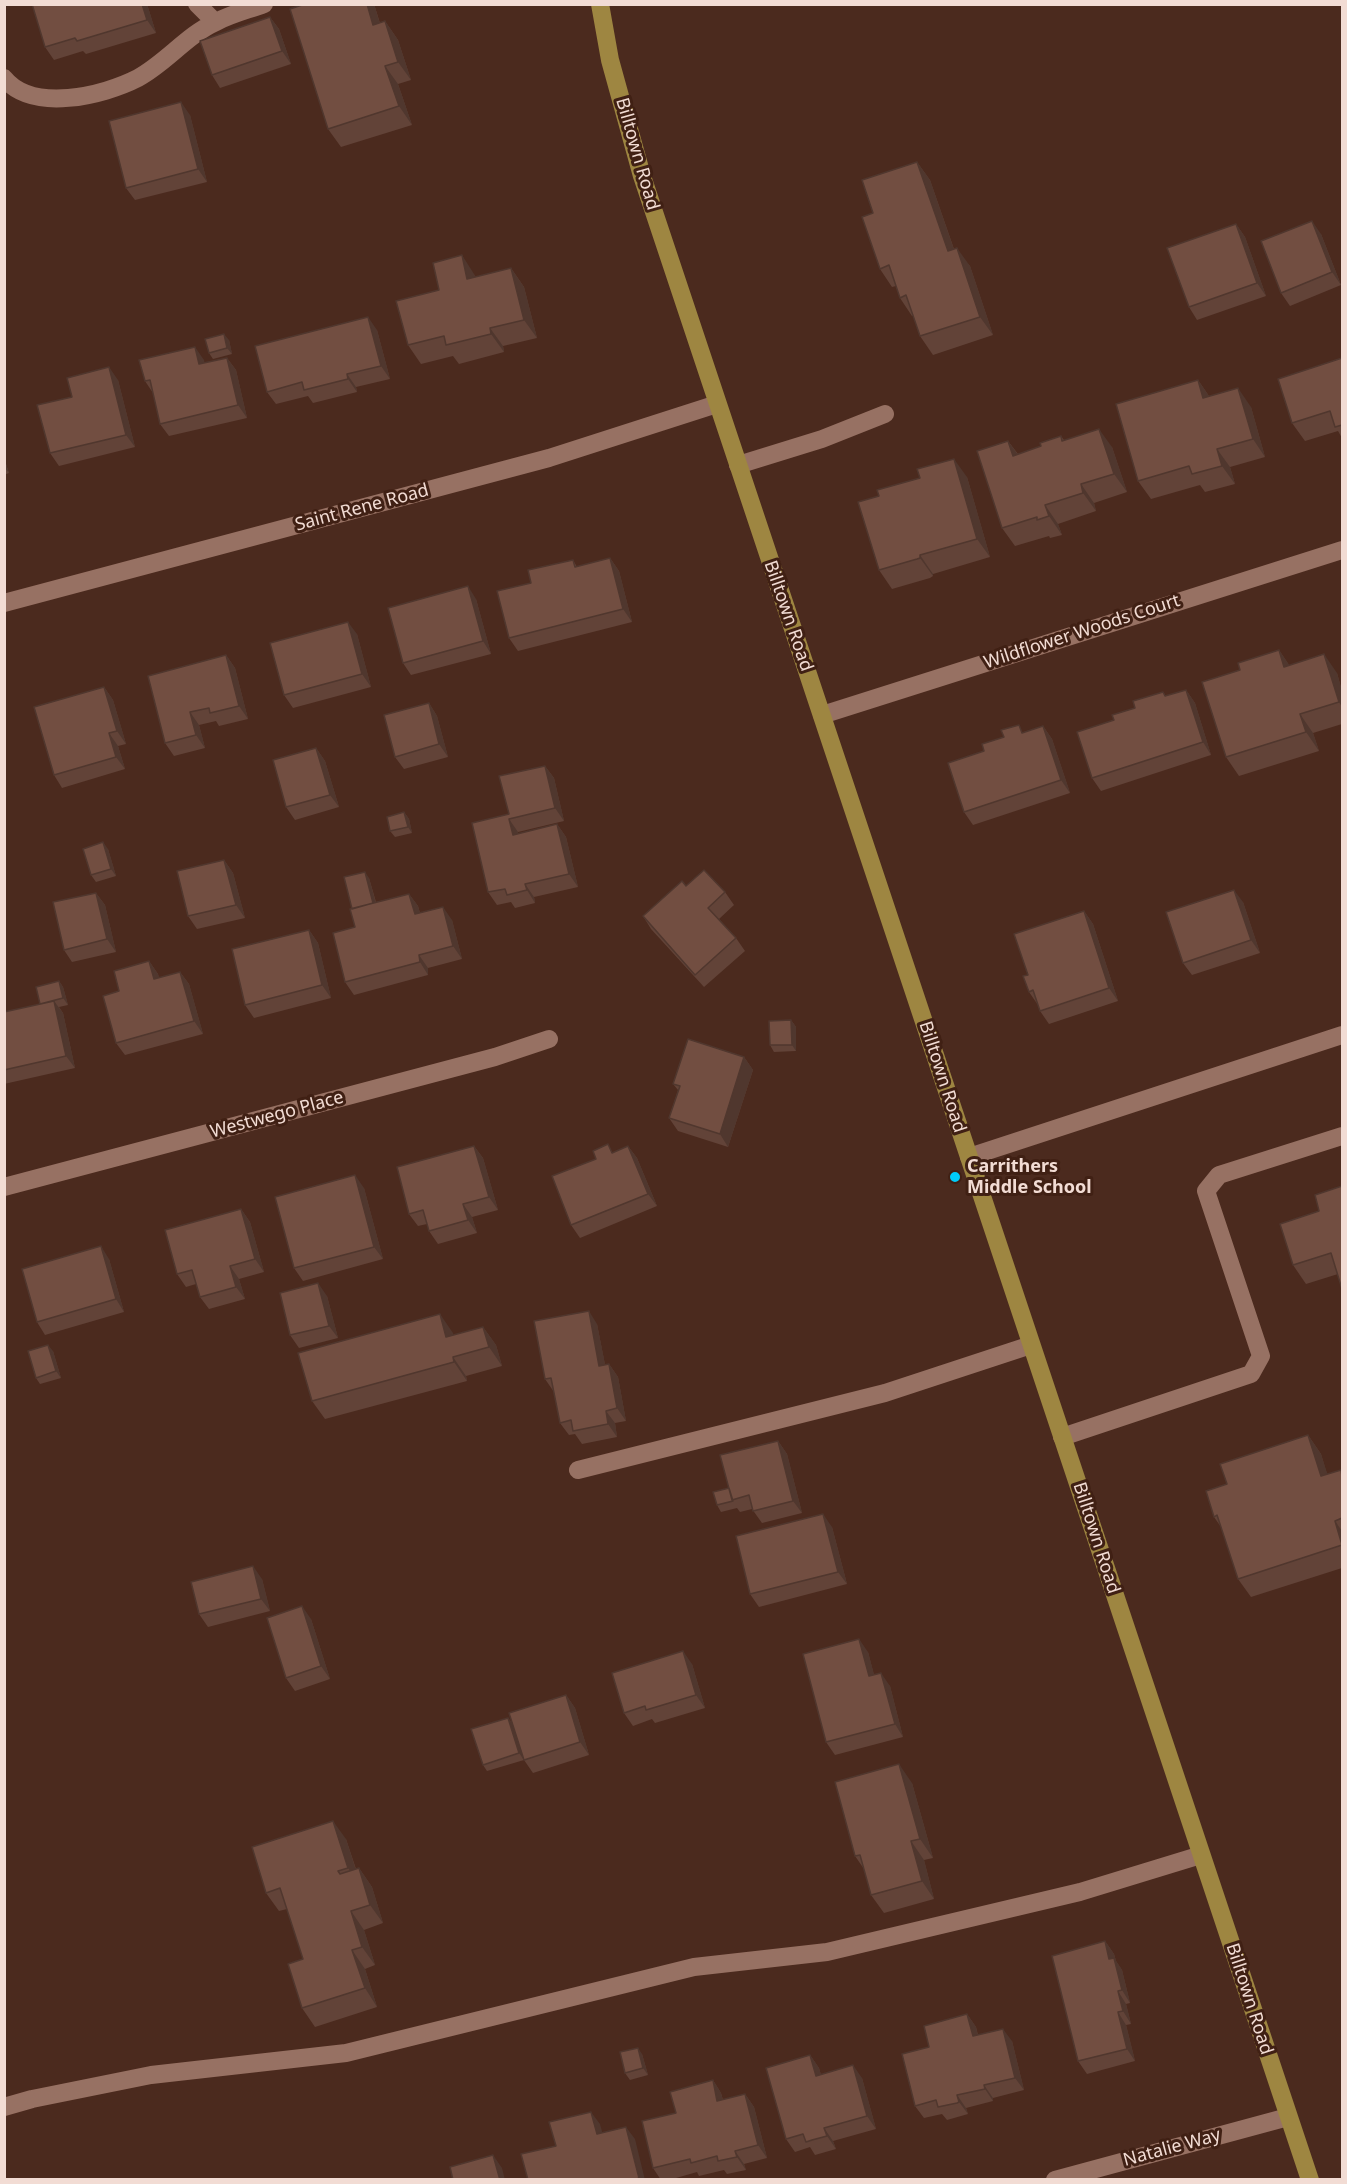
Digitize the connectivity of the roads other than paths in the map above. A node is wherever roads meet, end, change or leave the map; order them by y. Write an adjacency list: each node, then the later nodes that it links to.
1 (197, 4): 4 (street)
2 (264, 4): 4 (street)
3 (600, 4): 6 (main road, Billtown Road)
4 (215, 22): 5 (street)
5 (4, 78)
6 (717, 404): 8 (main road, Billtown Road); 10 (street, Saint Rene Road)
7 (885, 414): 8 (street)
8 (738, 465): 11 (main road, Billtown Road)
9 (1342, 550): 11 (street, Wildflower Woods Court)
10 (4, 603)
11 (822, 715): 15 (main road, Billtown Road)
12 (1342, 1035): 15 (street)
13 (549, 1039): 16 (street, Westwego Place)
14 (1342, 1136): 18 (street)
15 (969, 1157): 17 (main road, Billtown Road)
16 (4, 1187)
17 (1031, 1345): 18 (main road, Billtown Road); 19 (street)
18 (1062, 1437): 20 (main road, Billtown Road)
19 (578, 1470)
20 (1201, 1856): 21 (street); 22 (main road, Billtown Road)
21 (4, 2107)
22 (1288, 2117): 23 (street, Natalie Way); 24 (main road, Billtown Road)
23 (1055, 2180)
24 (1310, 2180)

